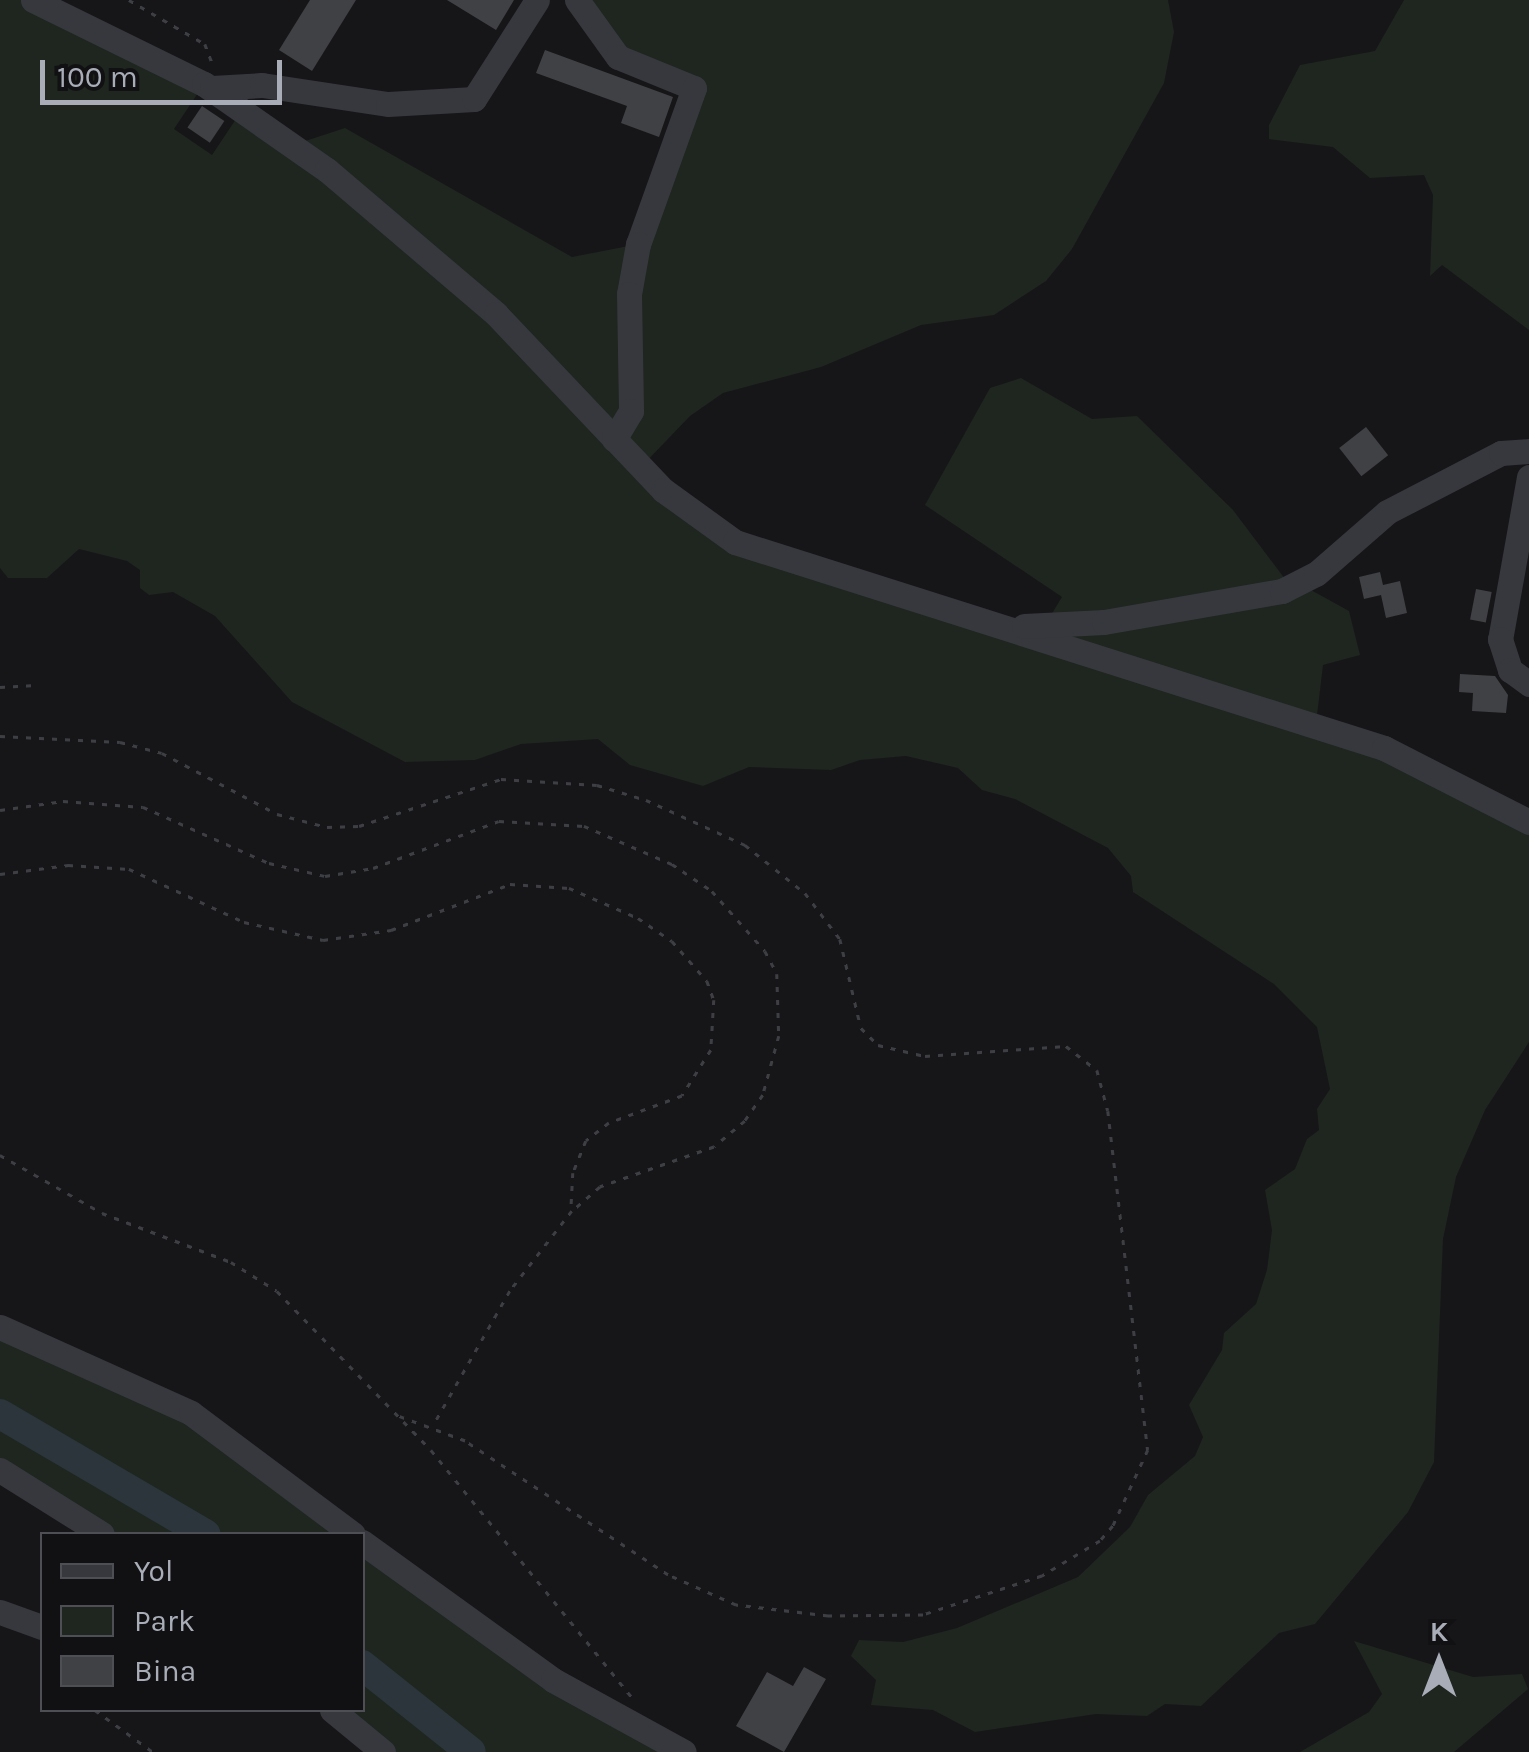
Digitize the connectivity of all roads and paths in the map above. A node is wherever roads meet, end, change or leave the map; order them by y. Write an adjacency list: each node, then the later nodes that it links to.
1 (33, 0): 5 (street)
2 (129, 0): 5 (path)
3 (537, 0): 5 (street)
4 (577, 0): 6 (street)
5 (212, 88): 6 (street)
6 (614, 439): 9 (street)
7 (1529, 451): 9 (street)
8 (1529, 477): 10 (street)
9 (1004, 627): 15 (street)
10 (1529, 684)
11 (36, 686): 12 (path)
12 (0, 687)
13 (0, 736): 21 (path)
14 (0, 810): 18 (path)
15 (1529, 822)
16 (0, 874): 18 (path)
17 (0, 1155): 20 (path)
18 (572, 1211): 21 (path)
19 (0, 1327): 24 (street)
20 (398, 1416): 21 (path); 30 (path)
21 (433, 1424)
22 (0, 1470): 23 (street)
23 (99, 1532)
24 (350, 1532)
25 (365, 1544): 30 (street)
26 (0, 1612): 27 (street)
27 (40, 1626)
28 (99, 1712): 31 (path)
29 (334, 1712): 32 (street)
30 (642, 1730): 33 (street)
31 (154, 1752)
32 (383, 1752)
33 (684, 1752)

